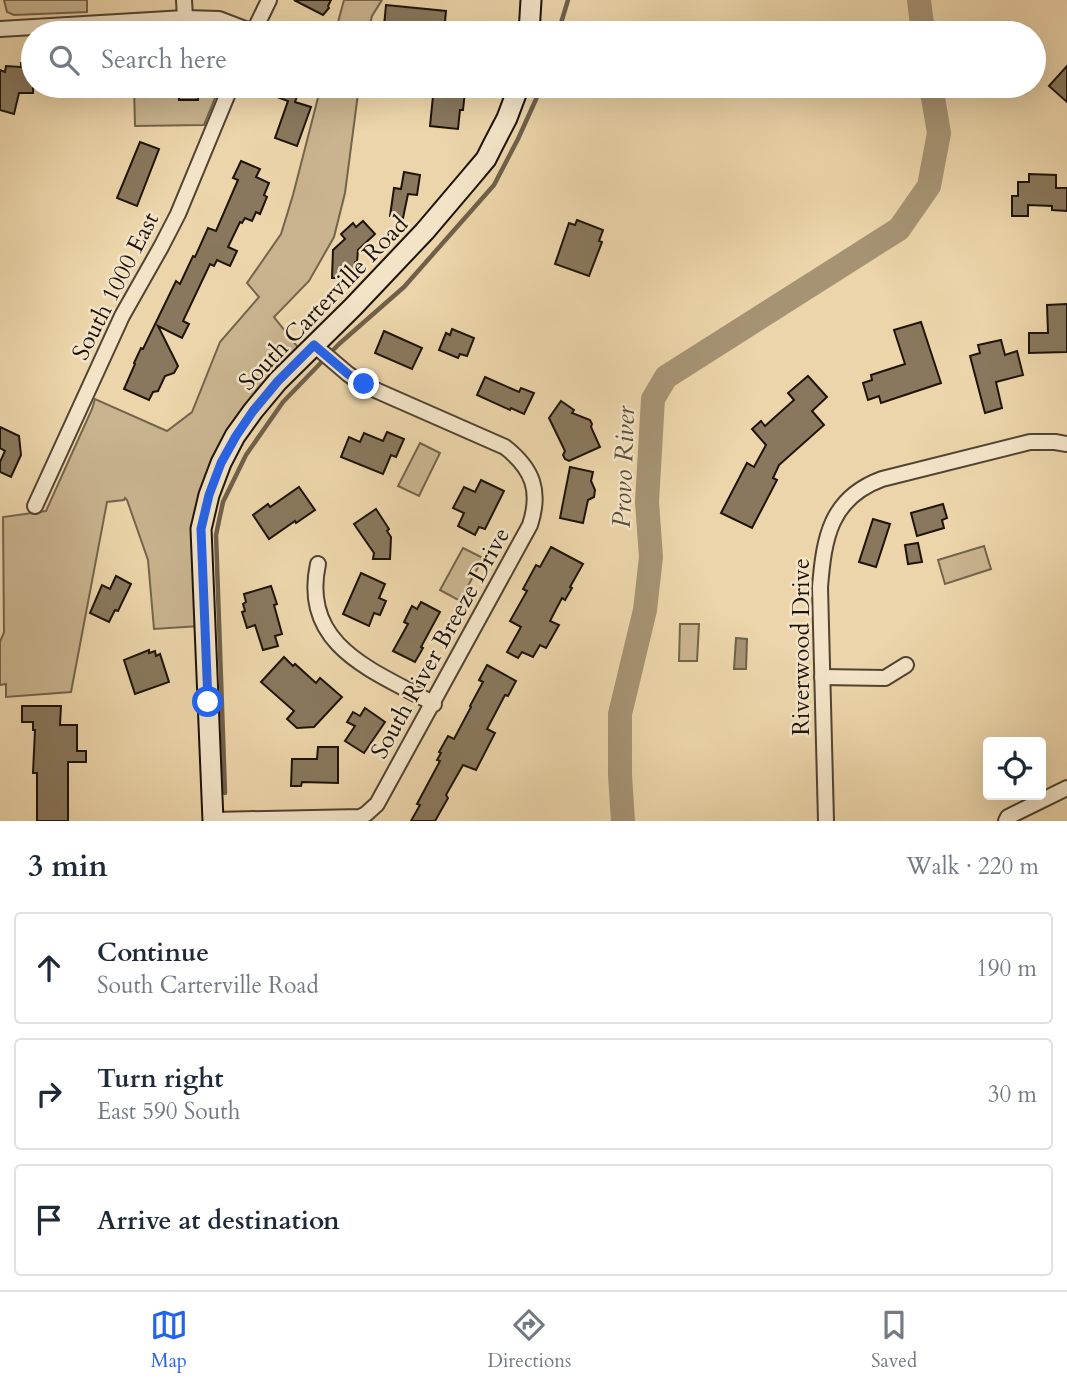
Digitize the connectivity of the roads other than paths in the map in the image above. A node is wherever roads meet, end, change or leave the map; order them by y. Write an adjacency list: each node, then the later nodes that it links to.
1 (184, 0): 4 (street)
2 (269, 0): 7 (street)
3 (531, 0): 8 (street)
4 (185, 18): 5 (street); 6 (street)
5 (135, 21)
6 (224, 21)
7 (258, 21)
8 (530, 21)
9 (21, 28): 10 (street)
10 (0, 29)
11 (226, 98): 15 (street, South 1000 East)
12 (514, 98): 13 (street, South Carterville Road)
13 (314, 345): 19 (street, South River Breeze Drive); 21 (street, South Carterville Road)
14 (1067, 444): 18 (street, Riverwood Drive)
15 (35, 506)
16 (318, 564): 19 (street)
17 (906, 665): 18 (street)
18 (822, 677): 22 (street, Riverwood Drive)
19 (433, 704): 21 (street, South River Breeze Drive)
20 (1067, 788): 23 (street)
21 (214, 820)
22 (826, 821)
23 (1006, 821)

